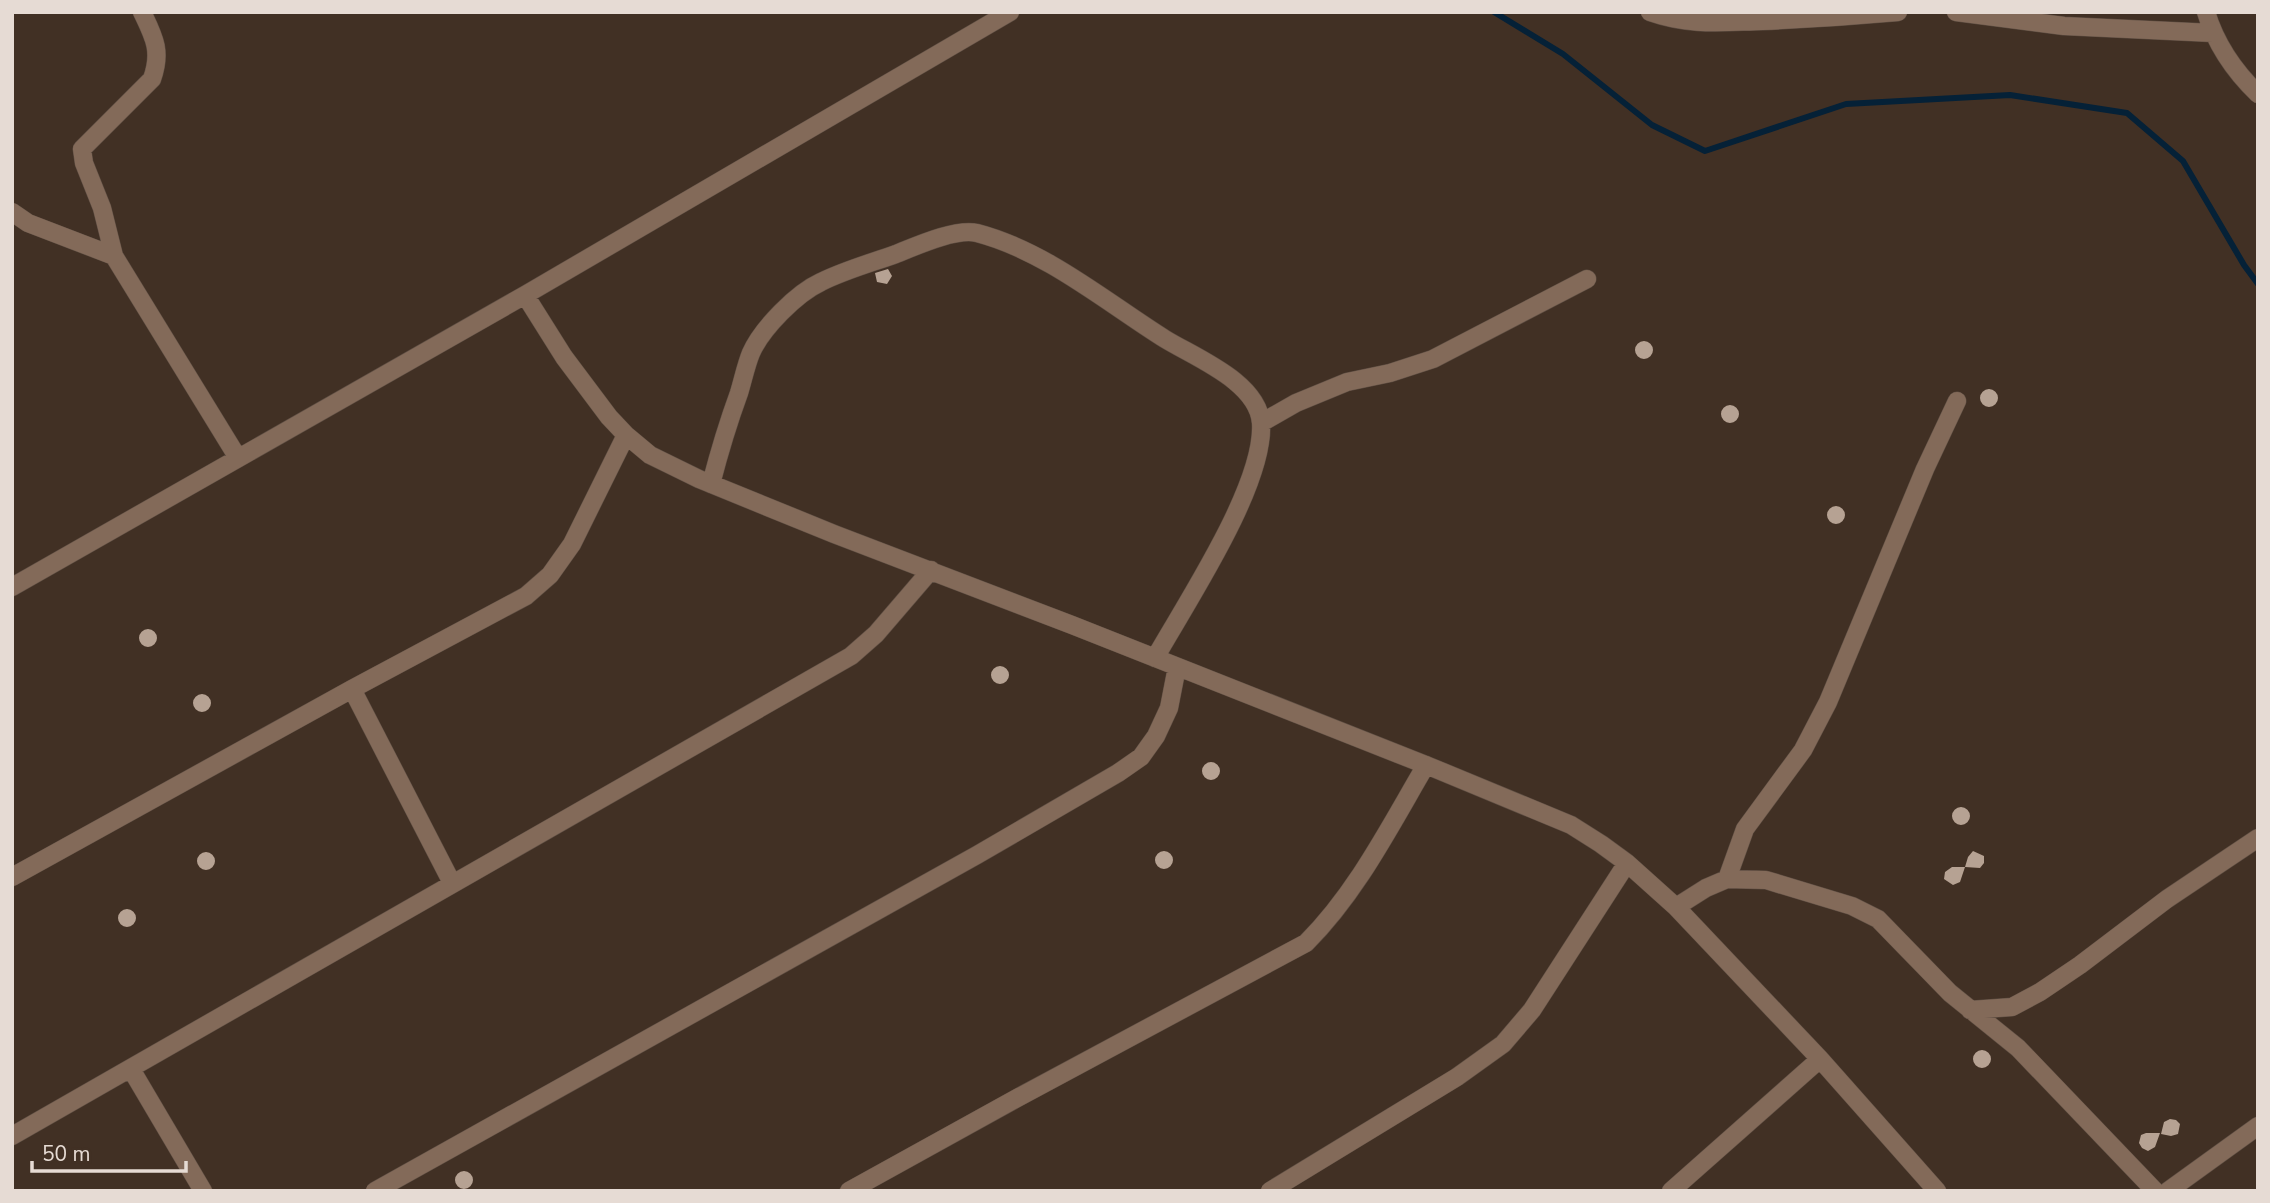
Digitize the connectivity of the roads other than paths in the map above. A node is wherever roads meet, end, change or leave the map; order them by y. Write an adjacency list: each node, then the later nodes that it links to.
1 (142, 12): 10 (street)
2 (1010, 12): 12 (street)
3 (1650, 12): 4 (street)
4 (1898, 12)
5 (1956, 12): 7 (street)
6 (2206, 12): 7 (street)
7 (2213, 33): 8 (street)
8 (2258, 94)
9 (12, 212): 10 (street)
10 (114, 256): 16 (street)
11 (1587, 279): 14 (street)
12 (525, 295): 15 (street); 16 (street)
13 (1957, 401): 27 (street)
14 (1261, 423): 17 (street); 20 (street)
15 (626, 435): 17 (street); 22 (street)
16 (238, 458): 19 (street)
17 (711, 484): 18 (street)
18 (931, 570): 20 (street); 28 (street)
19 (12, 587)
20 (1155, 658): 21 (street)
21 (1177, 667): 23 (street); 36 (street)
22 (352, 689): 26 (street); 28 (street)
23 (1426, 765): 25 (street); 37 (street)
24 (2258, 838): 30 (street)
25 (1627, 863): 29 (street); 38 (street)
26 (12, 877)
27 (1727, 879): 29 (street); 30 (street)
28 (452, 883): 32 (street)
29 (1676, 907): 31 (street)
30 (1970, 1010): 41 (street)
31 (1820, 1059): 39 (street); 40 (street)
32 (131, 1069): 34 (street); 35 (street)
33 (2258, 1126): 42 (street)
34 (12, 1136)
35 (203, 1191)
36 (375, 1191)
37 (849, 1191)
38 (1270, 1191)
39 (1671, 1191)
40 (1937, 1191)
41 (2155, 1191)
42 (2168, 1191)

